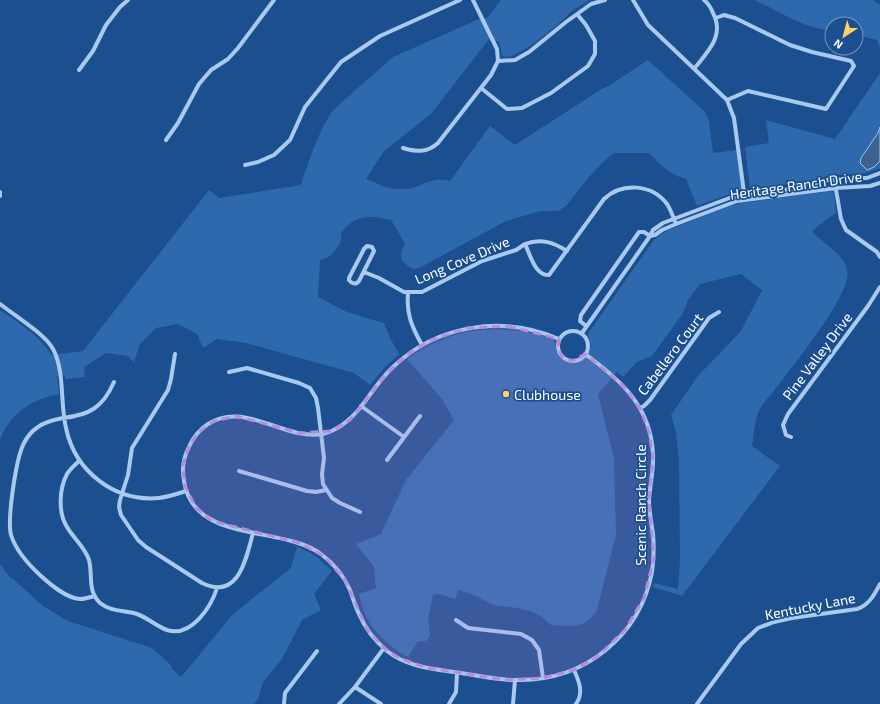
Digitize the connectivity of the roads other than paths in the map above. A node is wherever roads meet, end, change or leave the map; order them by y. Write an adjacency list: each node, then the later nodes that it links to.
1 (128, 0): 12 (street)
2 (274, 0): 15 (street)
3 (460, 0): 17 (street)
4 (473, 0): 10 (street)
5 (605, 0): 8 (street)
6 (632, 0): 11 (street)
7 (704, 0): 9 (street)
8 (577, 14): 10 (street); 13 (street)
9 (716, 18): 11 (street); 14 (street)
10 (498, 61): 13 (street)
11 (694, 69): 14 (street)
12 (79, 70)
13 (481, 88): 16 (street)
14 (727, 100): 23 (street)
15 (166, 140)
16 (403, 148)
17 (245, 165)
18 (880, 173): 19 (street, Heritage Ranch Drive)
19 (834, 178): 21 (street); 23 (street, Heritage Ranch Drive)
20 (880, 183): 21 (street, Heritage Ranch Drive)
21 (836, 188): 25 (street, Heritage Ranch Drive); 31 (street)
22 (0, 192): 24 (street)
23 (745, 194): 25 (street); 26 (street, Heritage Ranch Drive)
24 (0, 196)
25 (745, 200): 27 (street, Heritage Ranch Drive)
26 (674, 219): 27 (street, Long Cove Drive); 28 (street, Heritage Ranch Drive); 30 (street, Long Cove Drive)
27 (676, 224): 28 (street, Heritage Ranch Drive)
28 (650, 236): 37 (street, Heritage Ranch Drive); 37 (street)
29 (525, 244): 30 (street, Long Cove Drive); 30 (street, Long Cove Drive); 34 (street, Long Cove Drive)
30 (567, 251)
31 (880, 257)
32 (364, 272): 32 (street); 34 (street, Long Cove Drive)
33 (880, 287): 51 (street, Pine Valley Drive)
34 (408, 293): 40 (street)
35 (0, 304): 48 (street)
36 (718, 312): 46 (street, Cabellero Court)
37 (586, 326): 38 (street, Heritage Ranch Drive)
38 (582, 334): 39 (street); 42 (street)
39 (559, 339): 40 (street, Scenic Ranch Circle); 42 (street)
40 (422, 345): 45 (street, Scenic Ranch Circle)
41 (175, 354): 57 (street)
42 (585, 354): 46 (street, Scenic Ranch Circle)
43 (229, 372): 49 (street)
44 (114, 382): 48 (street)
45 (361, 406): 49 (street, Scenic Ranch Circle); 50 (street)
46 (640, 408): 68 (street, Scenic Ranch Circle)
47 (420, 416): 50 (street)
48 (64, 418): 53 (street); 62 (street)
49 (321, 434): 55 (street); 56 (street, Scenic Ranch Circle)
50 (404, 437): 52 (street)
51 (791, 437)
52 (387, 460)
53 (79, 461): 57 (street); 62 (street)
54 (239, 471): 55 (street)
55 (326, 490): 58 (street)
56 (186, 491): 57 (street); 59 (street, Scenic Ranch Circle)
57 (121, 493): 61 (street)
58 (360, 512)
59 (253, 533): 61 (street); 66 (street, Scenic Ranch Circle)
60 (880, 584): 79 (street, Kentucky Lane)
61 (217, 588): 64 (street)
62 (95, 596): 64 (street)
63 (456, 620): 70 (street)
64 (177, 632): 65 (street)
65 (178, 637)
66 (384, 648): 69 (street, Scenic Ranch Circle); 72 (street)
67 (317, 651): 73 (street)
68 (574, 670): 70 (street, Scenic Ranch Circle); 78 (street)
69 (457, 673): 71 (street, Scenic Ranch Circle); 76 (street)
70 (543, 678): 71 (street, Scenic Ranch Circle)
71 (515, 680): 77 (street)
72 (355, 687): 74 (street); 75 (street)
73 (284, 704)
74 (339, 704)
75 (381, 704)
76 (449, 704)
77 (513, 704)
78 (576, 704)
79 (697, 704)

